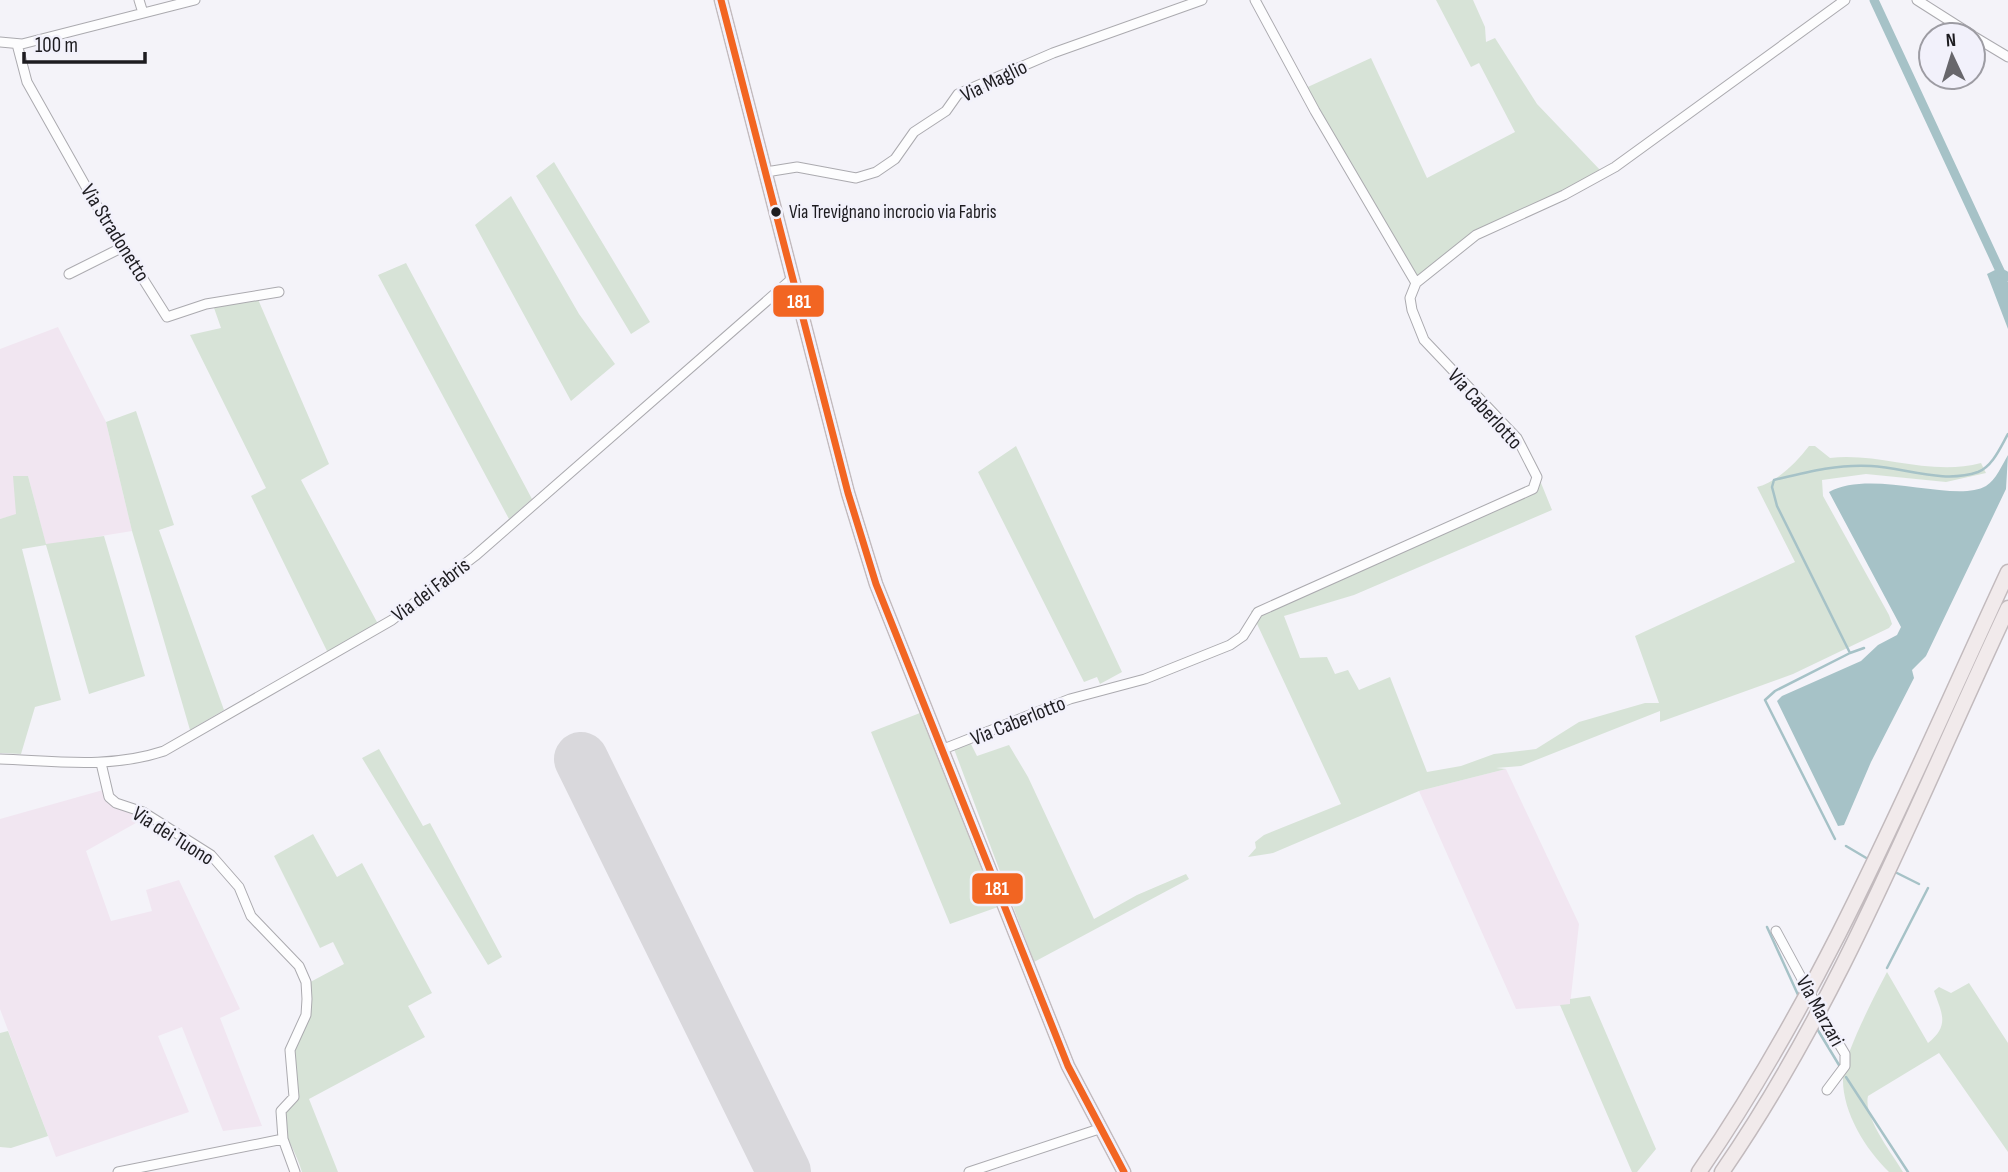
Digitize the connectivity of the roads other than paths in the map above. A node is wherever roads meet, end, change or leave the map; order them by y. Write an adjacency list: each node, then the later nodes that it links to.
1 (139, 0): 8 (street)
2 (195, 0): 8 (street)
3 (721, 0): 14 (main road)
4 (1202, 0): 14 (street, Via Maglio)
5 (1255, 0): 18 (street)
6 (1845, 0): 18 (street)
7 (1917, 0): 9 (street)
8 (143, 13): 11 (street)
9 (1951, 21)
10 (0, 42): 11 (street)
11 (17, 44): 15 (street, Via Stradonetto)
12 (1987, 44): 13 (street)
13 (2008, 57)
14 (766, 172): 17 (main road)
15 (123, 247): 16 (street); 19 (street, Via Stradonetto)
16 (69, 274)
17 (793, 278): 22 (main road); 24 (street, Via dei Fabris)
18 (1416, 283): 22 (street, Via Caberlotto)
19 (279, 292)
20 (2008, 572): 33 (highway)
21 (2008, 608): 34 (highway)
22 (942, 750): 27 (main road)
23 (0, 759): 24 (street, Via dei Fabris)
24 (101, 763): 28 (street, Via dei Tuono)
25 (1776, 931): 26 (street, Via Marzari, bridge)
26 (1827, 1090)
27 (1099, 1129): 31 (street); 32 (main road)
28 (283, 1139): 29 (street); 30 (street, Via dei Tuono)
29 (118, 1172)
30 (295, 1172)
31 (969, 1172)
32 (1124, 1172)
33 (1699, 1172)
34 (1722, 1172)

